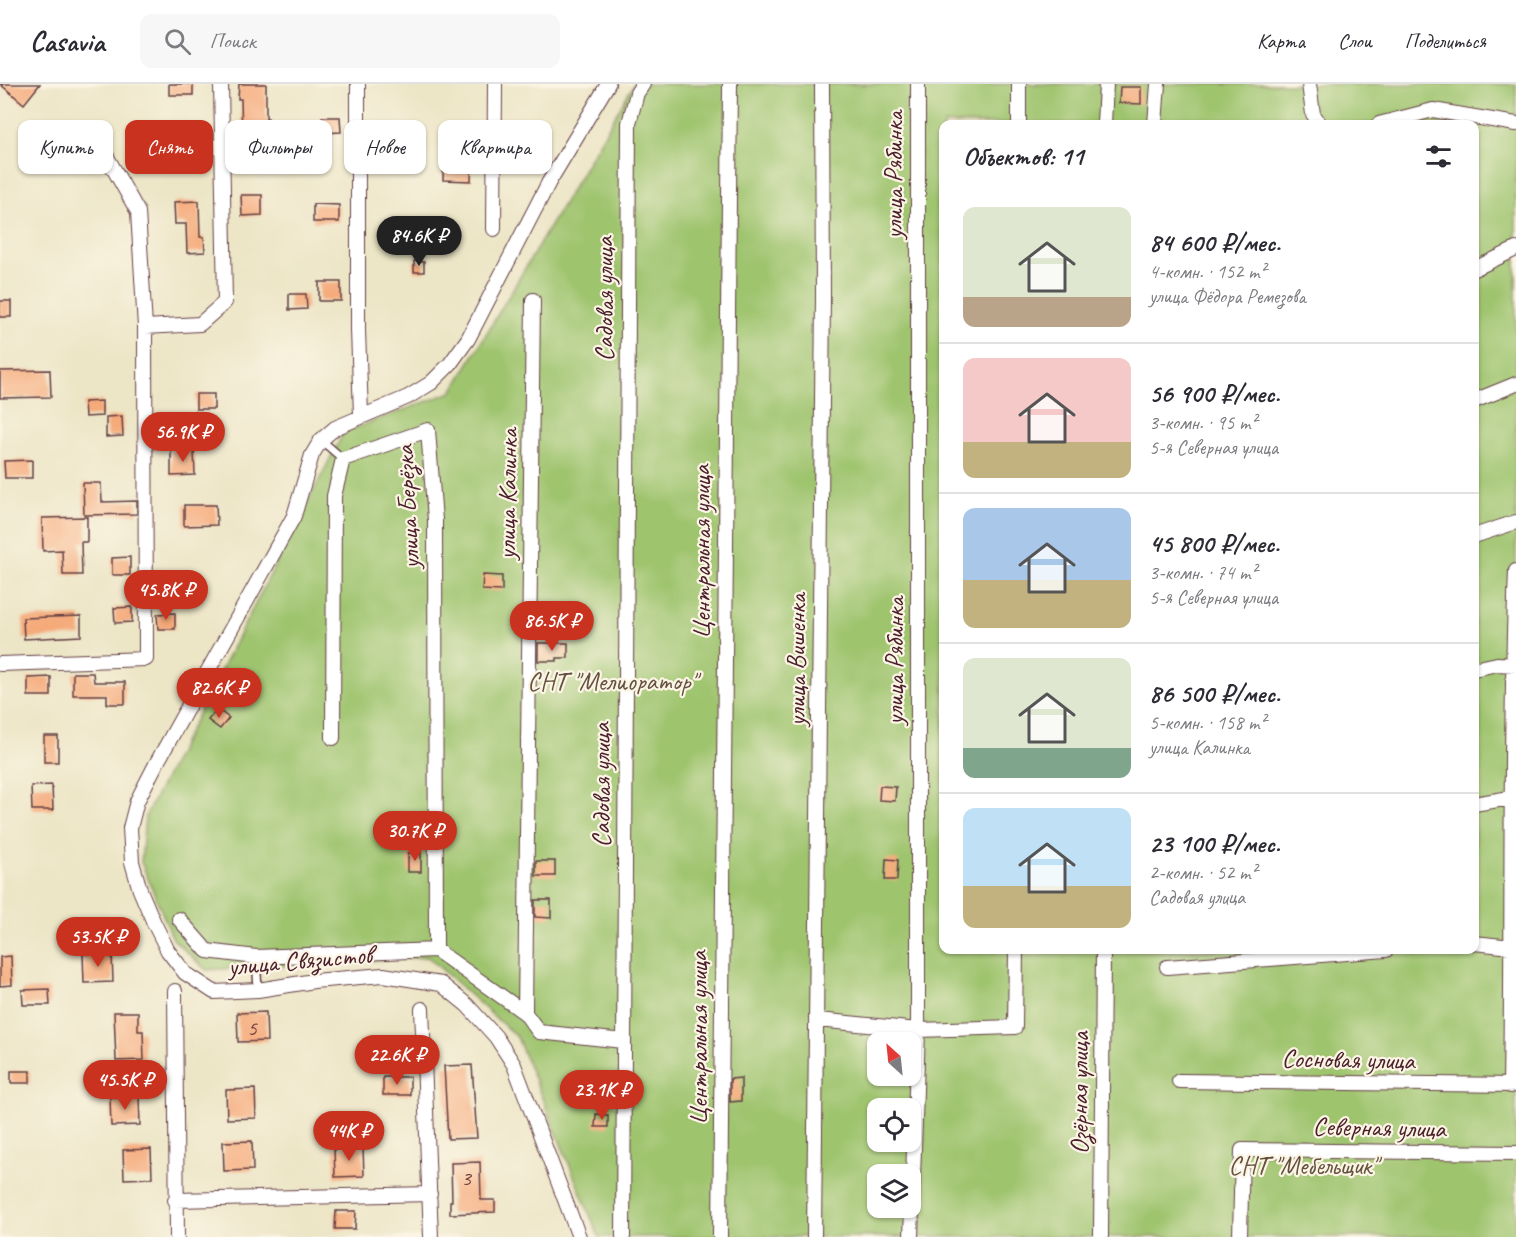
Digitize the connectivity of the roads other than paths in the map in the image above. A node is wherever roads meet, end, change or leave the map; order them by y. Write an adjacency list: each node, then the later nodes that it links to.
1 (221, 84): 24 (street)
2 (358, 84): 27 (street)
3 (495, 84): 20 (street)
4 (608, 84): 27 (street, улица Связистов)
5 (643, 84): 54 (street, Садовая улица)
6 (730, 84): 64 (street, Центральная улица)
7 (822, 84): 52 (street, улица Вишенка)
8 (918, 84): 53 (street, улица Рябинка)
9 (1018, 84): 13 (street)
10 (1106, 84): 14 (street)
11 (1158, 84): 15 (street)
12 (1309, 84): 16 (street)
13 (1019, 120)
14 (1104, 120)
15 (1155, 120)
16 (1317, 120)
17 (1394, 120): 18 (street)
18 (1516, 124)
19 (113, 168): 24 (street)
20 (494, 229)
21 (1516, 249): 22 (street)
22 (1479, 267)
23 (533, 300): 51 (street, улица Калинка)
24 (145, 327): 33 (street)
25 (1516, 384): 26 (street)
26 (1479, 399)
27 (361, 415): 28 (street, улица Связистов)
28 (321, 440): 29 (lane); 48 (street, улица Связистов)
29 (343, 459): 36 (street); 42 (street, улица Берёзка)
30 (1516, 522): 31 (street)
31 (1479, 534)
32 (1516, 571): 34 (street)
33 (0, 664)
34 (1514, 665): 35 (street); 37 (street)
35 (1479, 668)
36 (333, 738)
37 (1513, 799): 38 (street); 41 (street)
38 (1479, 803)
39 (179, 919): 46 (street)
40 (1479, 944): 41 (street)
41 (1512, 947): 56 (street)
42 (436, 950): 46 (street); 51 (street)
43 (1016, 954): 53 (street)
44 (1103, 954): 67 (street, Озёрная улица)
45 (1334, 954): 47 (street)
46 (256, 957): 48 (lane)
47 (1167, 967)
48 (258, 990): 62 (street, улица Связистов)
49 (175, 991): 59 (street)
50 (422, 1010): 58 (street)
51 (525, 1013): 54 (street)
52 (818, 1020): 53 (street); 65 (street, улица Вишенка)
53 (918, 1030): 66 (street, улица Рябинка)
54 (623, 1041): 63 (street, Садовая улица)
55 (1179, 1081): 56 (street, Сосновая улица)
56 (1513, 1086)
57 (1516, 1153): 68 (street, Северная улица)
58 (430, 1194): 59 (street); 61 (street)
59 (175, 1200): 60 (street)
60 (177, 1237)
61 (431, 1237)
62 (579, 1237)
63 (623, 1237)
64 (720, 1237)
65 (814, 1237)
66 (911, 1237)
67 (1101, 1237)
68 (1240, 1237)

